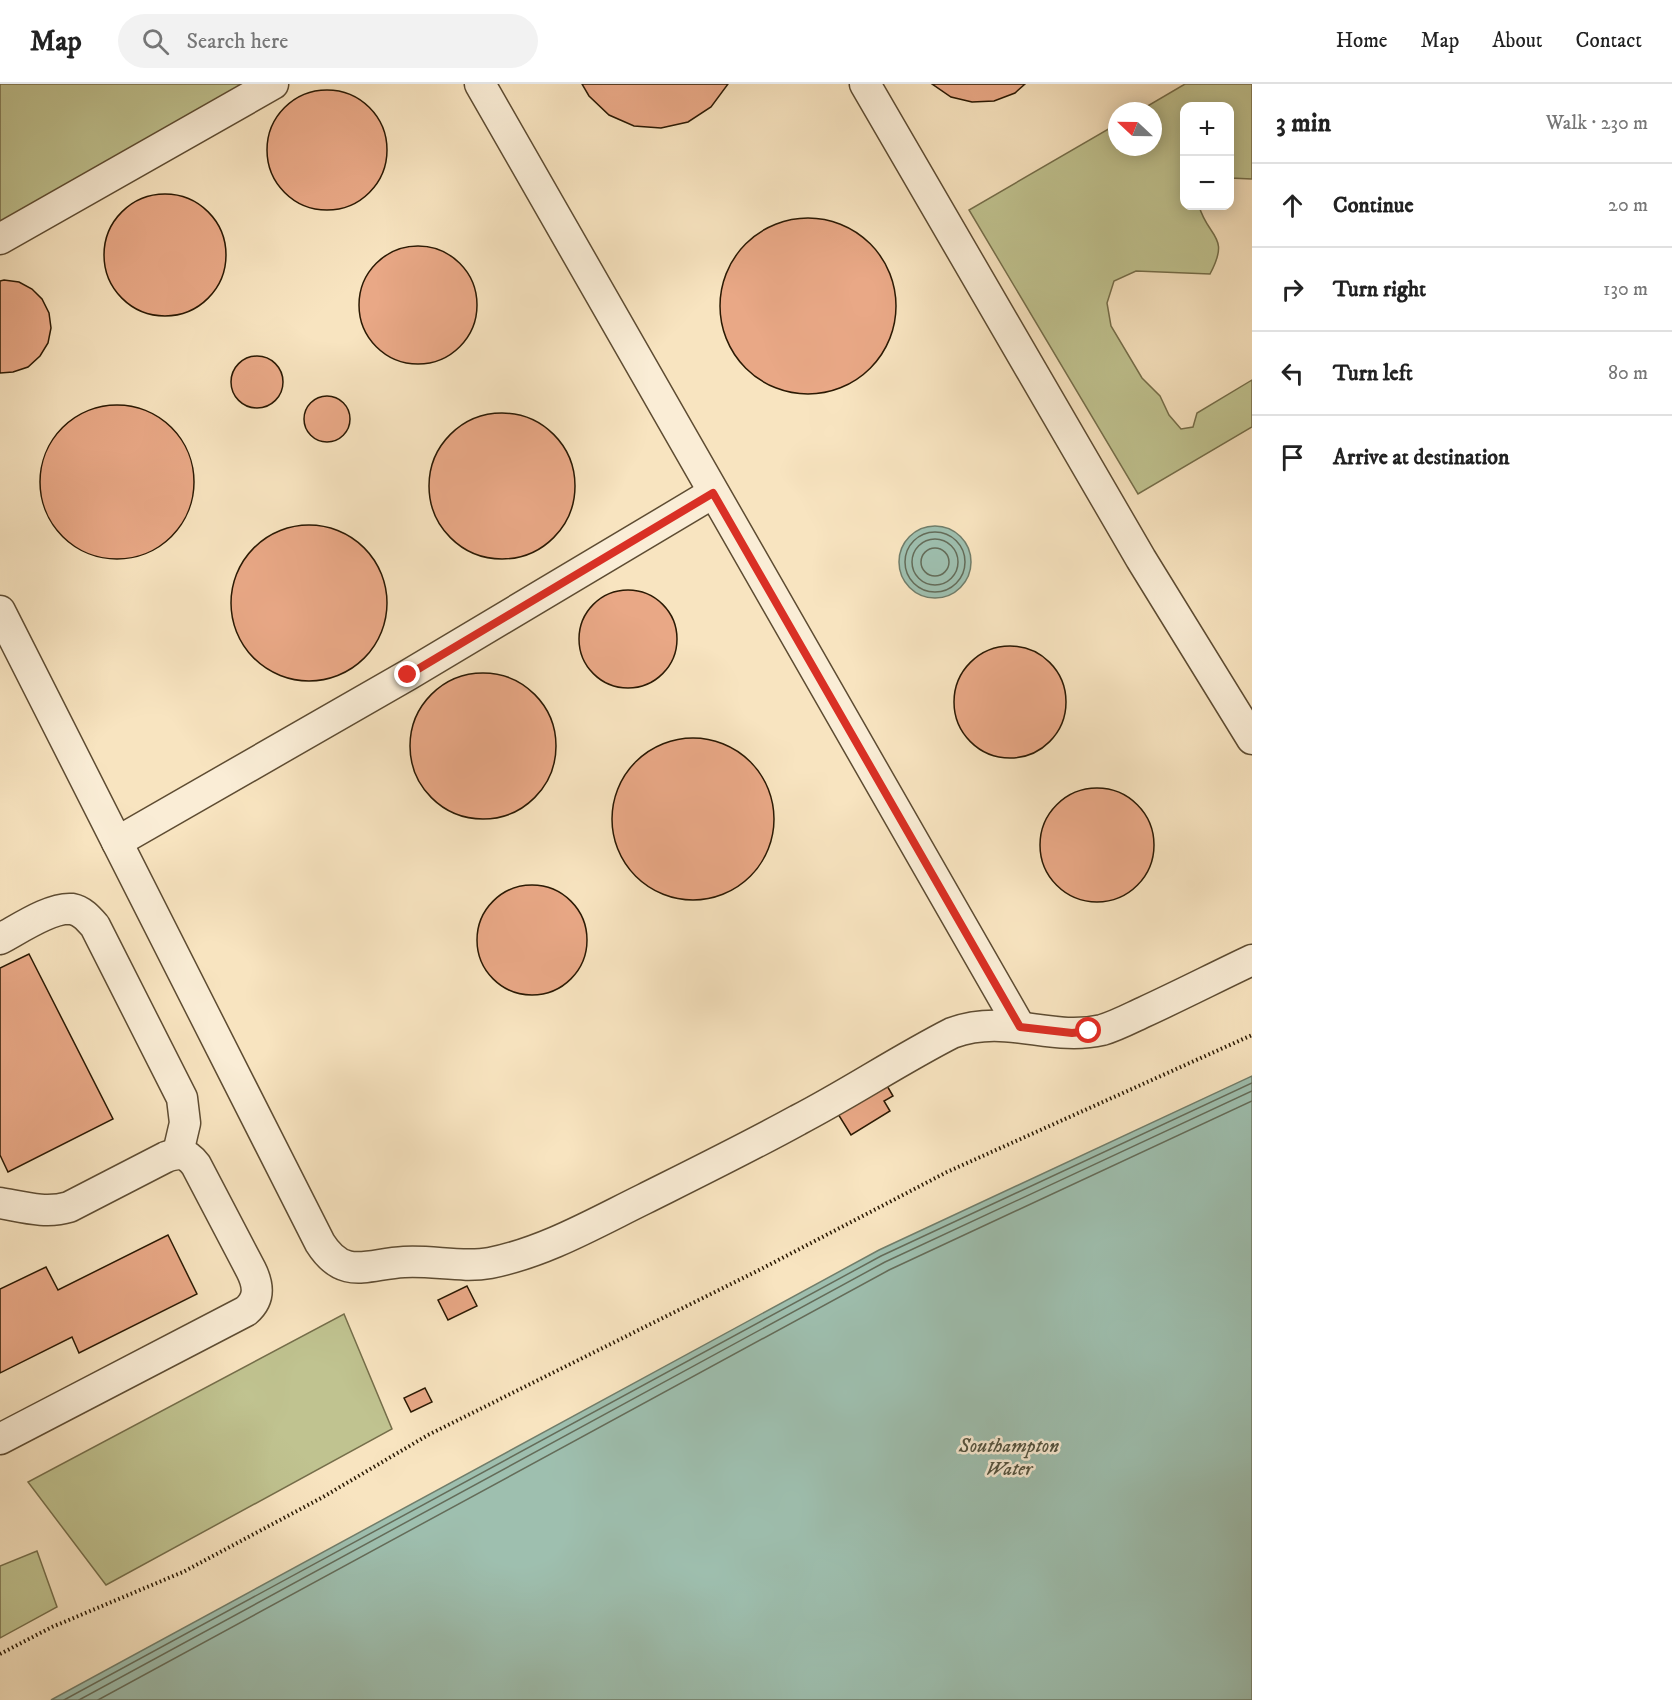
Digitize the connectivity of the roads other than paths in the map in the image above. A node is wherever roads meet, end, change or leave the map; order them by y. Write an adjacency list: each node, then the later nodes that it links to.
1 (273, 84): 4 (street)
2 (480, 84): 5 (street)
3 (865, 84): 7 (street)
4 (0, 239)
5 (713, 493): 8 (street); 11 (street)
6 (0, 611): 8 (street)
7 (1252, 739)
8 (117, 842): 11 (street)
9 (0, 939): 12 (street)
10 (1252, 960): 11 (street)
11 (1020, 1027)
12 (178, 1153): 13 (street); 14 (street)
13 (0, 1203)
14 (0, 1439)

